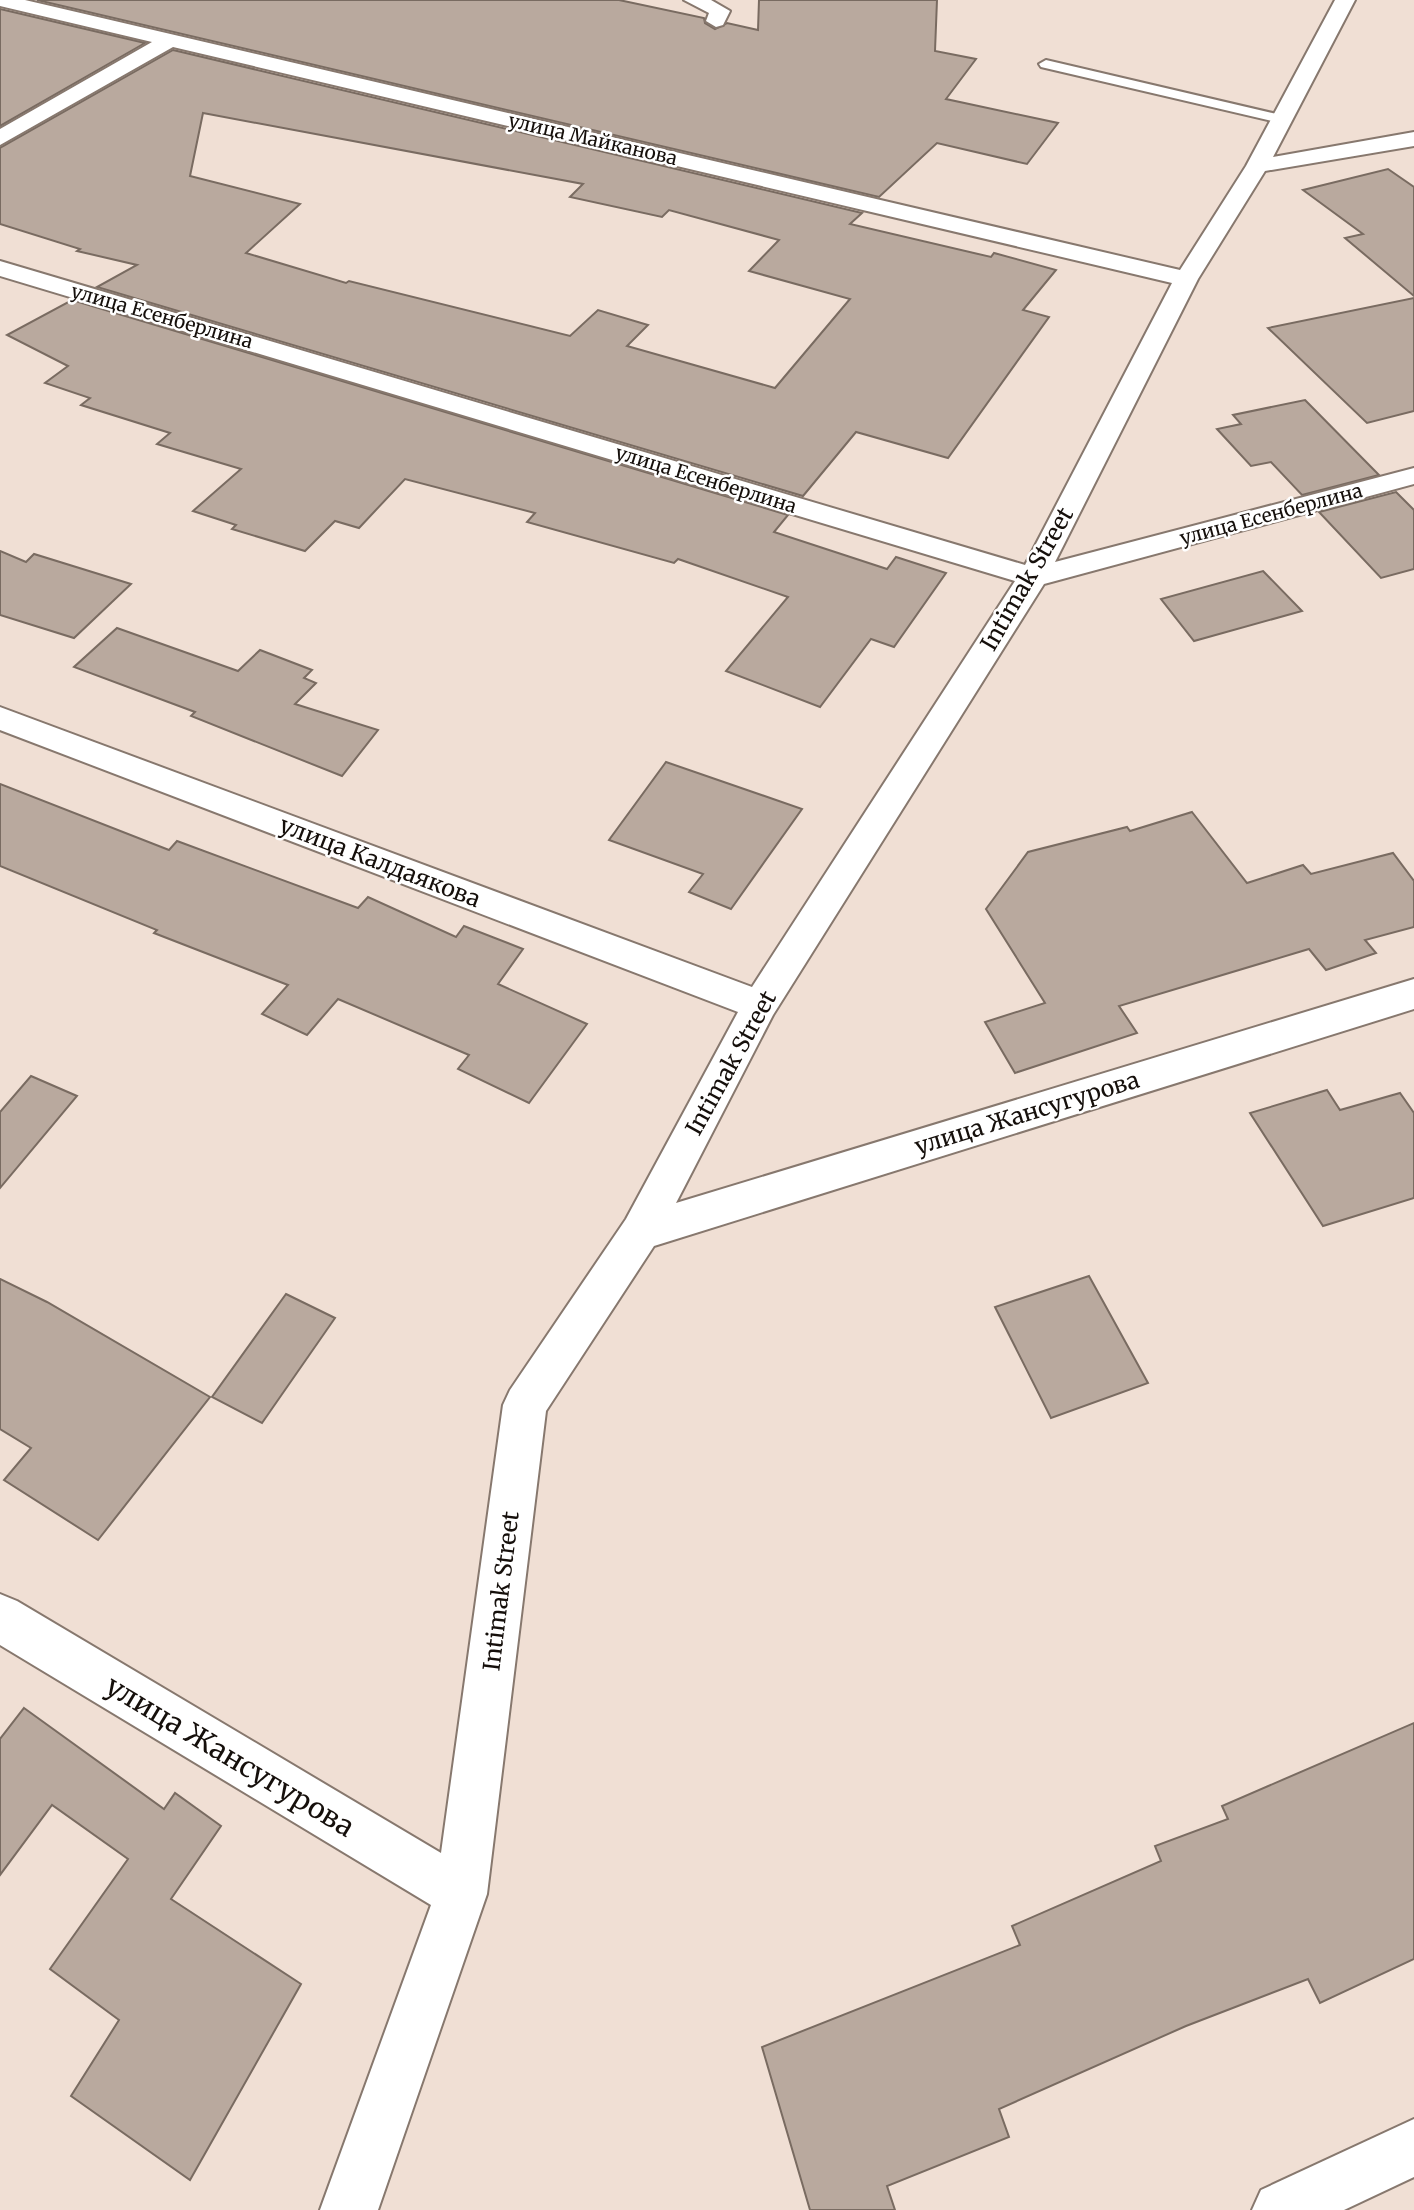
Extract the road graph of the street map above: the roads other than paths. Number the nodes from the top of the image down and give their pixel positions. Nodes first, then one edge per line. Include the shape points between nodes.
1 (0, 0) edge
2 (694, 0) edge
3 (1345, 0) edge
4 (716, 21) dead end
5 (170, 40) junction
6 (1046, 64) dead end
7 (1281, 119) junction
8 (0, 138) edge
9 (1414, 139) edge
10 (1257, 166) junction
11 (0, 268) edge
12 (1186, 279) junction
13 (1414, 475) edge
14 (1033, 577) junction
15 (0, 718) edge
16 (1414, 994) edge
17 (760, 1005) junction
18 (640, 1232) junction
19 (0, 1618) edge
20 (461, 1894) junction
21 (1414, 2147) edge
22 (349, 2210) edge
23 (1281, 2210) edge

1 - 5 street, улица Майканова
2 - 4 street via 720,11
3 - 7 street, Intimak Street
5 - 8 street
5 - 12 street, улица Майканова
6 - 7 lane
7 - 10 street, Intimak Street
9 - 10 street
10 - 12 street, Intimak Street
11 - 14 street, улица Есенберлина
12 - 14 street, Intimak Street
13 - 14 street, улица Есенберлина
14 - 17 street, Intimak Street
15 - 17 street, улица Калдаякова
16 - 18 street, улица Жансугурова
17 - 18 street, Intimak Street
18 - 20 street, Intimak Street via 525,1405
19 - 20 street, улица Жансугурова
20 - 22 street, Intimak Street
21 - 23 street

